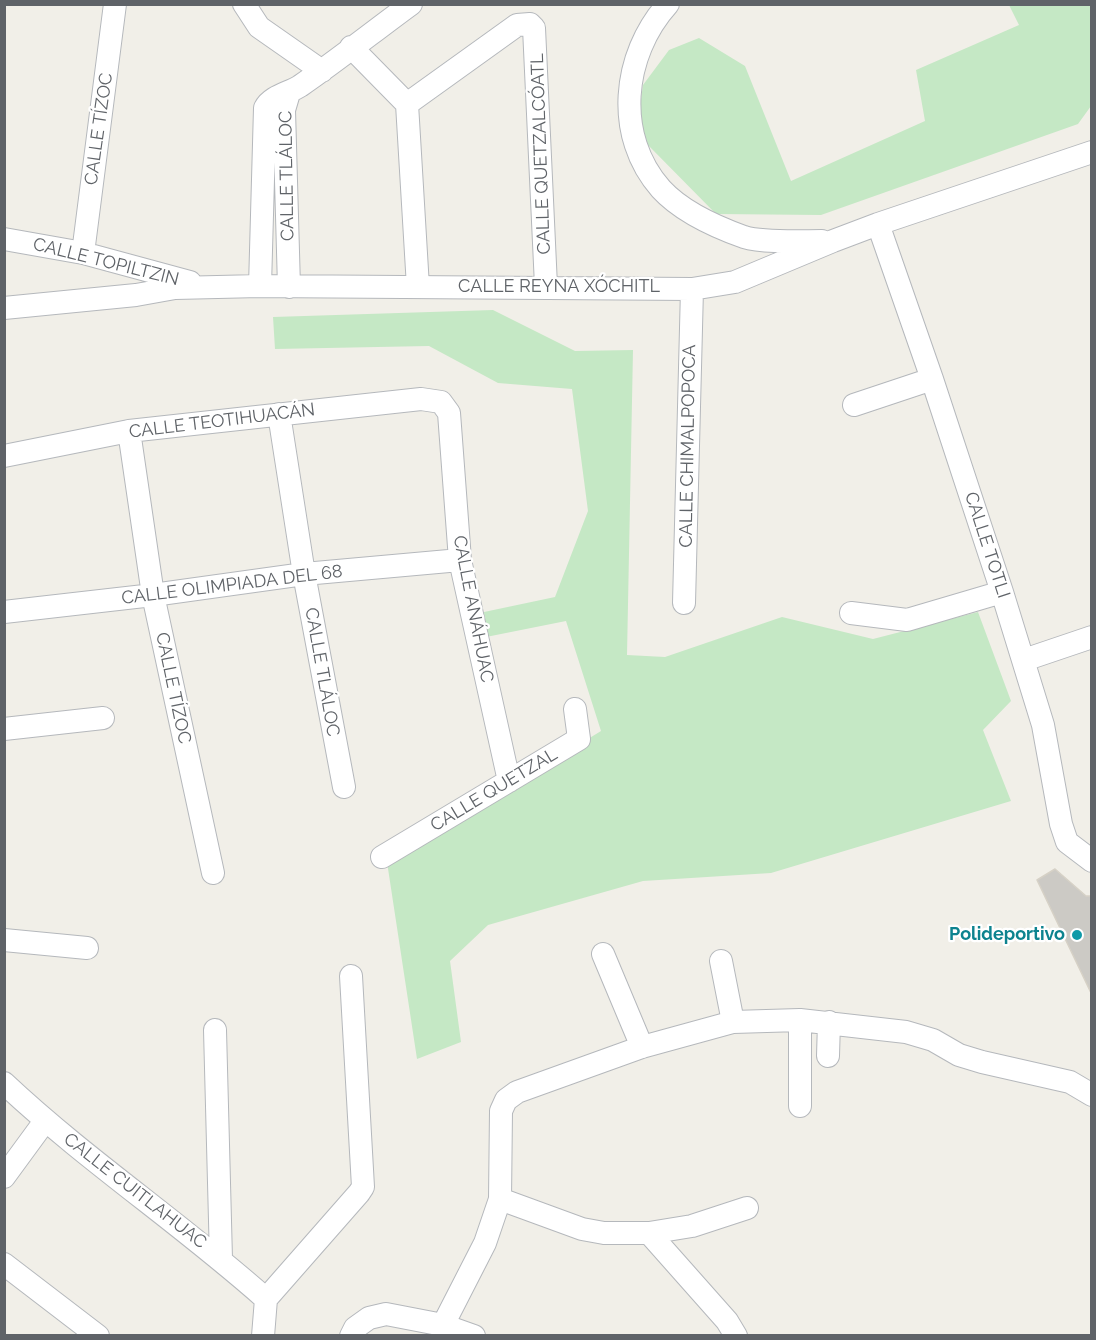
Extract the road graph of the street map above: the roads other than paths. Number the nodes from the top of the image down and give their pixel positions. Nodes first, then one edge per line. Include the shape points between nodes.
1 (116, 4) edge
2 (244, 4) edge
3 (411, 4) edge
4 (668, 4) edge
5 (351, 47) junction
6 (322, 71) junction
7 (289, 93) junction
8 (407, 104) junction
9 (1092, 152) edge
10 (878, 224) junction
11 (4, 239) edge
12 (833, 241) junction
13 (83, 253) junction
14 (260, 285) junction
15 (289, 286) junction
16 (546, 286) junction
17 (208, 287) junction
18 (418, 287) junction
19 (692, 289) junction
20 (4, 308) edge
21 (932, 379) junction
22 (441, 402) joint
23 (854, 405) dead end
24 (279, 414) junction
25 (129, 431) junction
26 (4, 456) edge
27 (460, 560) junction
28 (304, 574) junction
29 (1002, 592) junction
30 (153, 596) junction
31 (684, 603) dead end
32 (4, 612) edge
33 (851, 613) dead end
34 (1092, 638) edge
35 (1024, 660) junction
36 (575, 709) dead end
37 (103, 718) dead end
38 (4, 729) edge
39 (509, 781) junction
40 (344, 787) dead end
41 (382, 856) dead end
42 (1092, 861) edge
43 (213, 873) dead end
44 (4, 940) edge
45 (87, 948) dead end
46 (603, 954) dead end
47 (721, 961) dead end
48 (351, 976) dead end
49 (800, 1020) junction
50 (733, 1022) junction
51 (829, 1022) junction
52 (215, 1030) dead end
53 (642, 1047) junction
54 (828, 1056) dead end
55 (4, 1083) edge
56 (1092, 1095) edge
57 (800, 1106) dead end
58 (45, 1121) junction
59 (4, 1177) edge
60 (500, 1199) junction
61 (747, 1208) dead end
62 (649, 1233) junction
63 (221, 1259) junction
64 (4, 1264) edge
65 (266, 1299) junction
66 (443, 1325) junction
67 (98, 1335) edge
68 (262, 1335) edge
69 (351, 1335) edge
70 (474, 1335) edge
71 (736, 1335) edge

1 - 13 street, CALLE TÍZOC
2 - 6 street via 259,27
3 - 5 street
4 - 12 street via 645,38 629,93 629,121 647,170 662,190 682,206 747,237
5 - 6 street
5 - 8 street
6 - 7 street
7 - 14 street, CALLE TLÁLOC via 265,108
7 - 15 street, CALLE TLÁLOC via 284,110
8 - 16 street, CALLE QUETZALCÓATL via 517,25 530,24 534,28
8 - 18 street
9 - 10 street, CALLE REYNA XÓCHITL
10 - 12 street, CALLE REYNA XÓCHITL
10 - 21 street, CALLE TOTLI
11 - 13 street, CALLE TOPILTZIN
12 - 19 street, CALLE REYNA XÓCHITL via 735,282
13 - 17 street, CALLE TOPILTZIN
14 - 15 street, CALLE REYNA XÓCHITL
14 - 17 street, CALLE REYNA XÓCHITL
15 - 18 street, CALLE REYNA XÓCHITL
16 - 18 street, CALLE REYNA XÓCHITL
16 - 19 street, CALLE REYNA XÓCHITL
17 - 20 street, CALLE REYNA XÓCHITL
19 - 31 street, CALLE CHIMALPOPOCA
21 - 23 street
21 - 29 street, CALLE TOTLI
22 - 24 street, CALLE TEOTIHUACÁN via 421,399
22 - 27 street, CALLE ANÁHUAC via 449,413
24 - 25 street, CALLE TEOTIHUACÁN
24 - 28 street, CALLE TLÁLOC
25 - 26 street, CALLE TEOTIHUACÁN
25 - 30 street, CALLE TÍZOC
27 - 28 street, CALLE OLIMPIADA DEL 68
27 - 39 street, CALLE ANÁHUAC
28 - 30 street, CALLE OLIMPIADA DEL 68
28 - 40 street, CALLE TLÁLOC
29 - 33 street via 910,619
29 - 35 street, CALLE TOTLI
30 - 32 street, CALLE OLIMPIADA DEL 68
30 - 43 street, CALLE TÍZOC
34 - 35 street
35 - 42 street, CALLE TOTLI via 1043,725 1067,842
36 - 39 street, CALLE QUETZAL via 579,739
37 - 38 street
39 - 41 street, CALLE QUETZAL
44 - 45 street
46 - 53 street
47 - 50 street
48 - 65 street via 363,1187
49 - 50 street
49 - 51 street
49 - 57 street
50 - 53 street
51 - 54 street
51 - 56 street via 906,1032 933,1040 959,1055 1070,1082
52 - 63 street
53 - 60 street via 530,1086 506,1100 501,1112
55 - 58 street, CALLE CUITLAHUAC
58 - 59 street
58 - 63 street, CALLE CUITLAHUAC
60 - 62 street via 582,1229
60 - 66 street via 485,1243
61 - 62 street via 692,1226
62 - 71 street
63 - 65 street, CALLE CUITLAHUAC
64 - 67 street
65 - 68 street
66 - 69 street via 387,1314 369,1318
66 - 70 street

